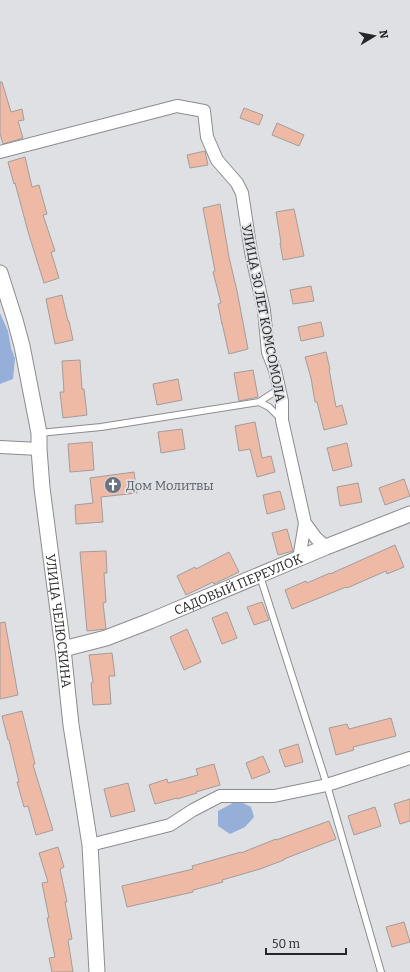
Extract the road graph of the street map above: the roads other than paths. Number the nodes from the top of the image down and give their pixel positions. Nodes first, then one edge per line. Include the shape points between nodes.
1 (0, 152) edge
2 (0, 274) edge
3 (279, 389) junction
4 (259, 402) junction
5 (282, 420) junction
6 (39, 432) junction
7 (0, 447) edge
8 (39, 449) junction
9 (410, 514) edge
10 (305, 524) junction
11 (326, 547) junction
12 (299, 559) junction
13 (260, 575) junction
14 (63, 649) junction
15 (410, 758) edge
16 (327, 785) junction
17 (90, 845) junction
18 (97, 972) edge
19 (381, 972) edge

1 - 3 street, УЛИЦА 30 ЛЕТ КОМСОМОЛА via 178,106 204,111 207,137 217,160 242,192 251,252 264,310 268,352
2 - 6 street, УЛИЦА ЧЕЛЮСКИНА via 22,346
3 - 4 lane
3 - 5 street, УЛИЦА 30 ЛЕТ КОМСОМОЛА
4 - 5 lane via 269,407
4 - 6 lane via 101,427
5 - 10 street, УЛИЦА 30 ЛЕТ КОМСОМОЛА
6 - 8 street, УЛИЦА ЧЕЛЮСКИНА
7 - 8 street
8 - 14 street, УЛИЦА ЧЕЛЮСКИНА
9 - 11 street, САДОВЫЙ ПЕРЕУЛОК
10 - 11 street, УЛИЦА 30 ЛЕТ КОМСОМОЛА
10 - 12 street, УЛИЦА 30 ЛЕТ КОМСОМОЛА
11 - 12 street, САДОВЫЙ ПЕРЕУЛОК
12 - 13 street, САДОВЫЙ ПЕРЕУЛОК
13 - 14 street, САДОВЫЙ ПЕРЕУЛОК via 106,638
13 - 16 lane
14 - 17 street, УЛИЦА ЧЕЛЮСКИНА via 70,725
15 - 16 street
16 - 17 street via 274,796 220,796 170,825
16 - 19 lane
17 - 18 street, УЛИЦА ЧЕЛЮСКИНА

